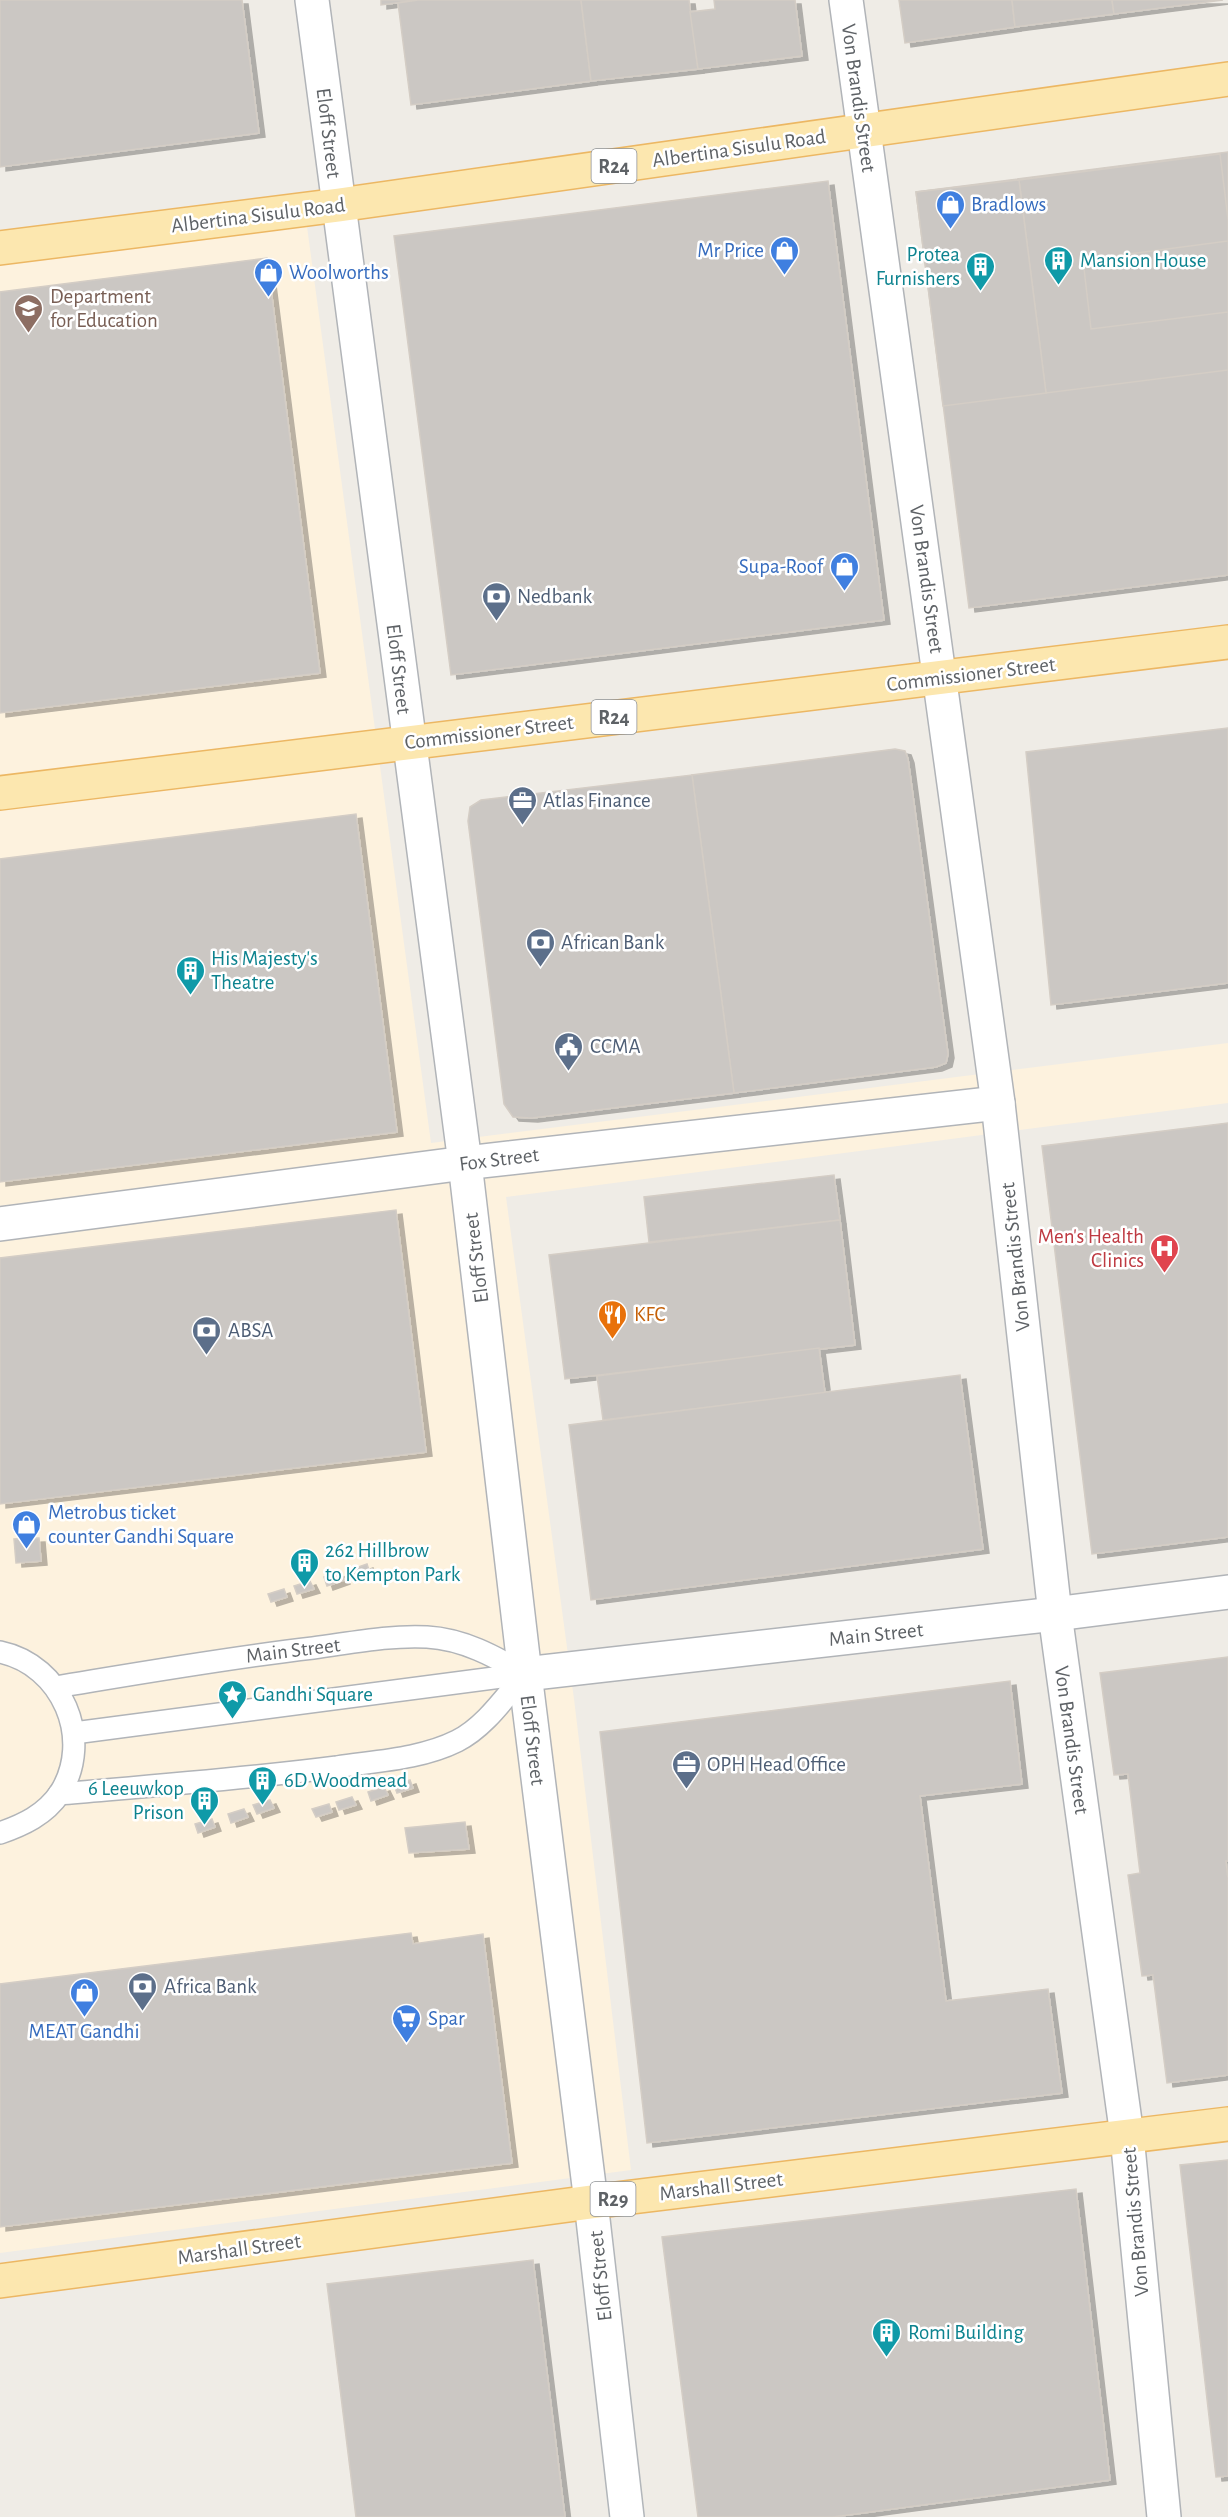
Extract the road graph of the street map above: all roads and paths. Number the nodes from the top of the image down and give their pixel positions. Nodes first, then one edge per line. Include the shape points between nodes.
1 (312, 0) edge
2 (846, 0) edge
3 (1228, 79) edge
4 (863, 130) junction
5 (339, 205) junction
6 (0, 248) edge
7 (1228, 642) edge
8 (941, 678) junction
9 (408, 741) junction
10 (0, 793) edge
11 (998, 1103) junction
12 (465, 1163) junction
13 (0, 1224) edge
14 (1228, 1592) edge
15 (1054, 1614) junction
16 (0, 1652) edge
17 (525, 1674) junction
18 (56, 1687) junction
19 (74, 1733) junction
20 (59, 1794) junction
21 (0, 1833) edge
22 (1228, 2124) edge
23 (1127, 2136) junction
24 (591, 2202) junction
25 (0, 2282) edge
26 (627, 2517) edge
27 (1164, 2517) edge

1 - 5 street, Eloff Street
2 - 4 street, Von Brandis Street
3 - 4 main road, Albertina Sisulu Road / R24
4 - 5 main road, Albertina Sisulu Road / R24
4 - 8 street, Von Brandis Street
5 - 6 main road, Albertina Sisulu Road / R24
5 - 9 street, Eloff Street
7 - 8 main road, Commissioner Street / R24
8 - 9 main road, Commissioner Street / R24
8 - 11 street, Von Brandis Street
9 - 10 main road, Commissioner Street / R24
9 - 12 street, Eloff Street
11 - 12 street, Fox Street
11 - 15 street, Von Brandis Street
12 - 13 street, Fox Street
12 - 17 street, Eloff Street
14 - 15 street, Main Street
15 - 17 street, Main Street
15 - 23 street, Von Brandis Street
16 - 18 lane via 32,1664
17 - 18 lane, Main Street via 468,1645 428,1637 390,1638 249,1655
17 - 19 lane
17 - 20 lane via 483,1722 458,1740 431,1751 288,1773
17 - 24 street, Eloff Street
18 - 19 lane via 68,1708
19 - 20 lane via 68,1775
20 - 21 lane via 31,1822
22 - 23 main road, Marshall Street / R29
23 - 24 main road, Marshall Street / R29
23 - 27 street, Von Brandis Street
24 - 25 main road, Marshall Street / R29
24 - 26 street, Eloff Street

